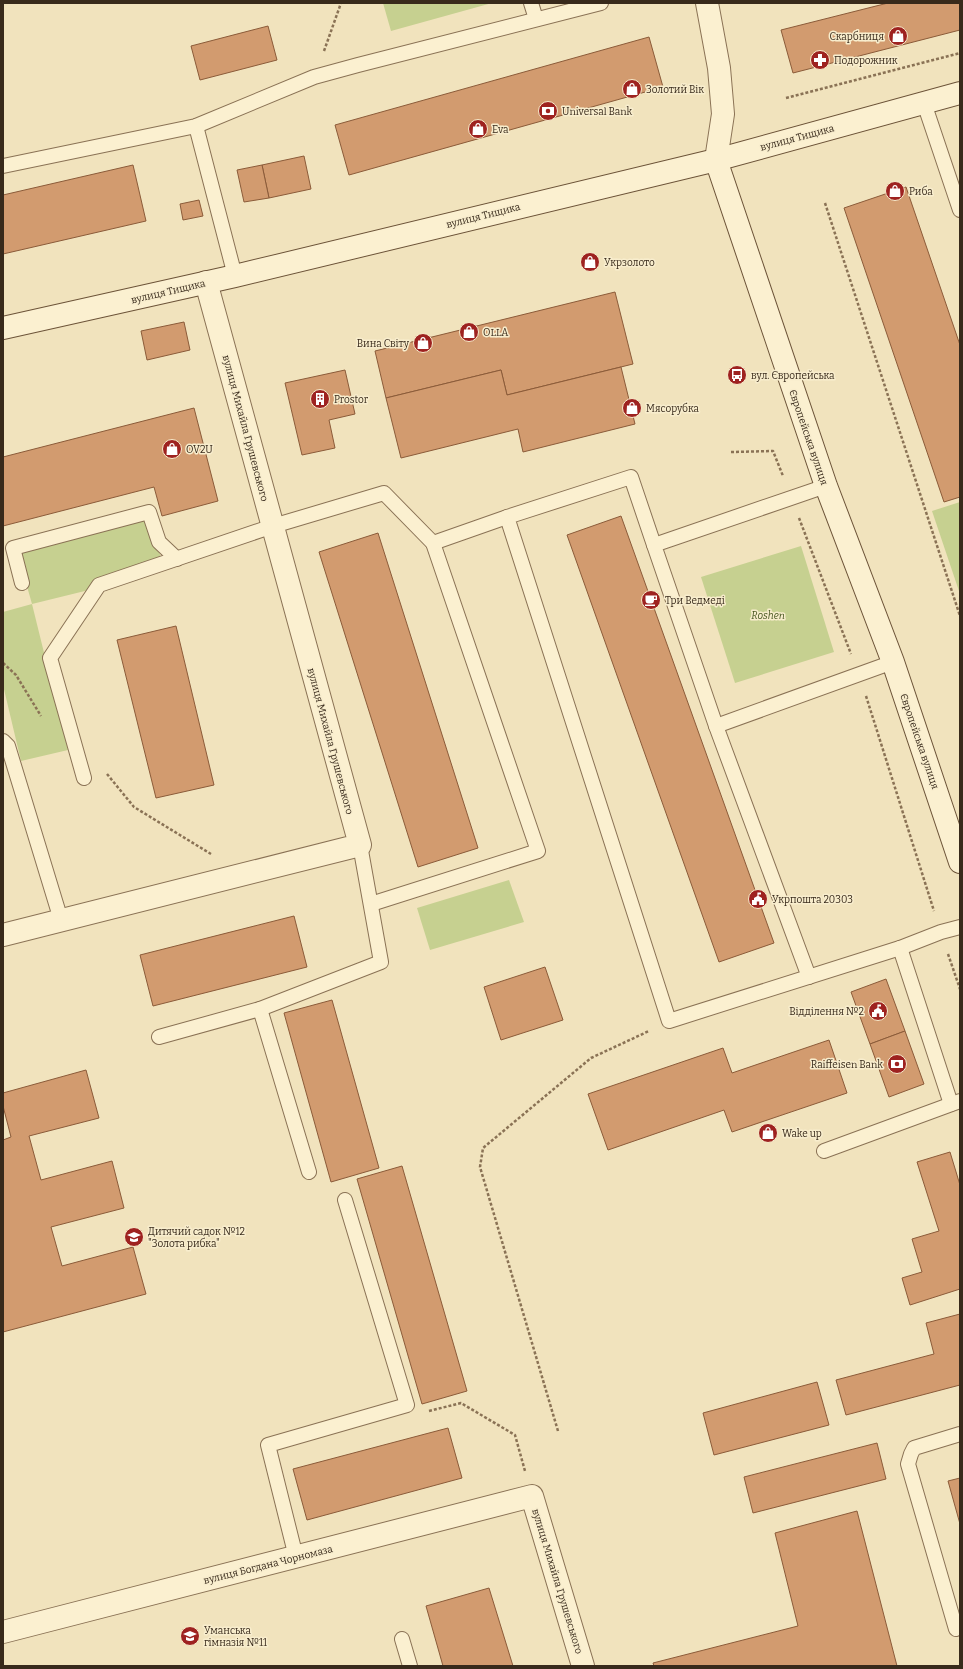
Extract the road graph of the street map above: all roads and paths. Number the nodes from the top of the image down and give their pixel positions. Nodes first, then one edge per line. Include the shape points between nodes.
1 (341, 3) edge
2 (531, 3) edge
3 (601, 3) edge
4 (707, 3) edge
5 (536, 20) junction
6 (960, 53) edge
7 (314, 78) junction
8 (960, 93) edge
9 (786, 98) dead end
10 (924, 103) junction
11 (196, 126) junction
12 (716, 160) junction
13 (3, 166) edge
14 (825, 203) dead end
15 (960, 210) edge
16 (235, 276) junction
17 (206, 282) junction
18 (3, 328) edge
19 (731, 452) dead end
20 (826, 486) junction
21 (792, 498) junction
22 (507, 517) junction
23 (273, 526) junction
24 (433, 542) junction
25 (654, 546) junction
26 (177, 559) junction
27 (22, 583) dead end
28 (960, 616) edge
29 (893, 662) junction
30 (3, 663) edge
31 (858, 674) junction
32 (43, 719) dead end
33 (716, 726) junction
34 (3, 741) edge
35 (79, 759) junction
36 (84, 778) dead end
37 (360, 845) junction
38 (960, 862) edge
39 (237, 876) junction
40 (371, 904) junction
41 (62, 920) junction
42 (960, 927) edge
43 (941, 932) junction
44 (3, 935) edge
45 (900, 948) junction
46 (809, 977) junction
47 (960, 989) edge
48 (260, 1009) junction
49 (669, 1021) junction
50 (159, 1037) dead end
51 (955, 1103) edge
52 (824, 1151) dead end
53 (309, 1172) dead end
54 (345, 1200) dead end
55 (407, 1405) junction
56 (558, 1431) dead end
57 (960, 1434) edge
58 (532, 1496) junction
59 (296, 1557) junction
60 (956, 1629) dead end
61 (3, 1632) edge
62 (402, 1639) dead end
63 (410, 1666) edge
64 (583, 1666) edge

1 - 7 path
2 - 5 lane
3 - 5 lane
4 - 12 street, Європейська вулиця via 719,68 723,114
5 - 7 lane via 358,64
6 - 9 path
7 - 11 lane
8 - 10 street, вулиця Тищика
10 - 12 street, вулиця Тищика
10 - 15 lane
11 - 13 lane
11 - 16 lane
12 - 16 street, вулиця Тищика
12 - 20 street, Європейська вулиця
14 - 28 path
16 - 17 street, вулиця Тищика
17 - 18 street, вулиця Тищика
17 - 23 street, вулиця Михайла Грушевського
19 - 21 path via 773,451
20 - 21 lane
20 - 29 street, Європейська вулиця
21 - 25 lane
21 - 31 path
22 - 24 lane
22 - 25 lane via 631,477
22 - 49 lane
23 - 24 lane via 384,493
23 - 26 lane
23 - 37 street, вулиця Михайла Грушевського
24 - 40 lane via 538,851
25 - 33 lane
26 - 27 lane via 159,542 149,512 13,548
26 - 35 lane via 98,585 50,658
29 - 31 lane
29 - 38 street, Європейська вулиця
30 - 32 path via 16,675
31 - 33 lane
31 - 43 path
33 - 46 lane
34 - 41 lane via 8,746
35 - 36 lane
35 - 39 path via 104,770 134,807 215,856
37 - 39 street
37 - 40 lane
39 - 41 street
40 - 48 lane via 382,962
41 - 44 street
42 - 43 lane
43 - 45 lane
43 - 47 path
45 - 46 lane
45 - 51 lane
46 - 49 lane
48 - 50 lane
48 - 53 lane
49 - 56 path via 591,1058 483,1148 480,1168
51 - 52 lane
54 - 55 lane
55 - 58 path via 421,1413 461,1403 515,1435
55 - 59 lane via 268,1446
57 - 60 lane via 914,1448 908,1464
58 - 59 street, вулиця Богдана Чорномаза
58 - 64 street, вулиця Михайла Грушевського
59 - 61 street, вулиця Богдана Чорномаза
62 - 63 lane

